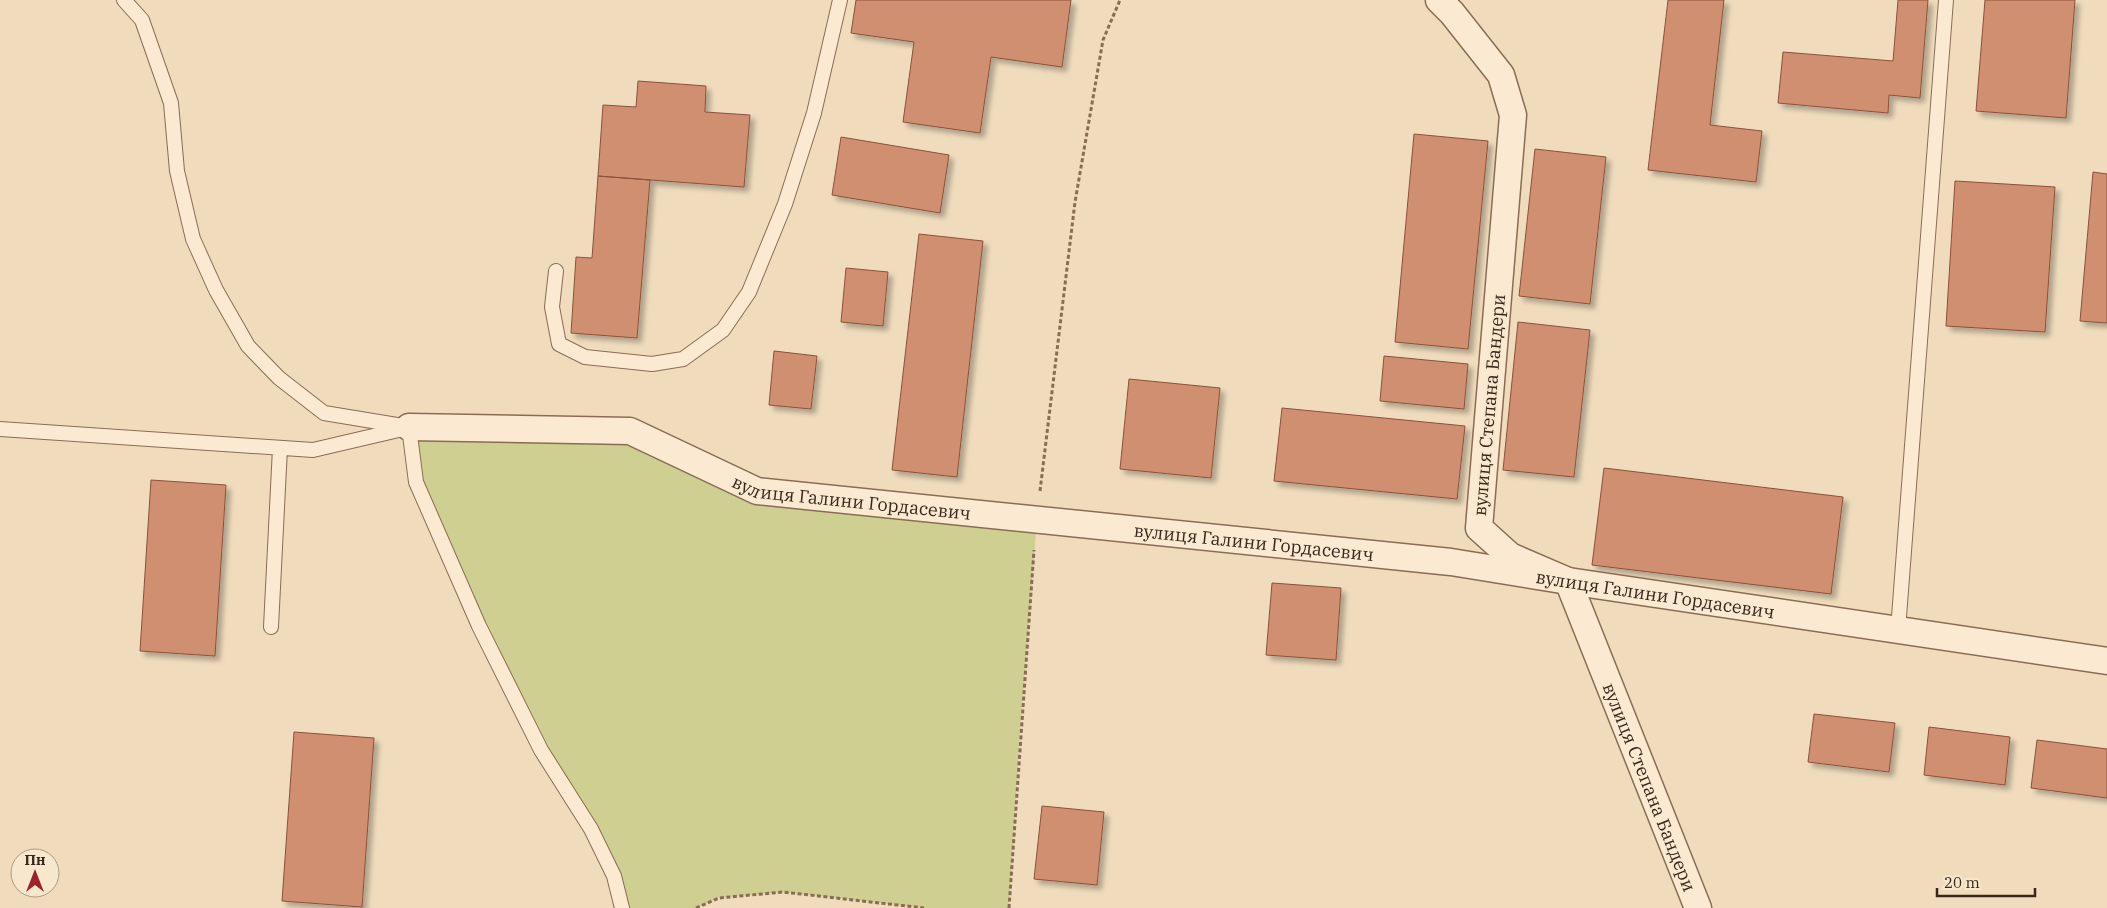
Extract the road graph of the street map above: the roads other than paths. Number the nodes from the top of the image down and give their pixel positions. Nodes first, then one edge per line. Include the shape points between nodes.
1 (124, 0) edge
2 (840, 0) edge
3 (1438, 0) edge
4 (1946, 0) edge
5 (556, 271) dead end
6 (409, 427) junction
7 (0, 429) edge
8 (280, 448) junction
9 (1568, 581) junction
10 (271, 627) dead end
11 (1898, 630) junction
12 (2107, 661) edge
13 (622, 908) edge
14 (1698, 908) edge

1 - 6 lane via 142,20 171,104 177,171 193,239 216,290 248,346 279,378 324,413
2 - 5 lane via 814,113 785,204 748,292 723,330 683,359 652,364 585,357 559,344 552,307
3 - 9 street, вулиця Степана Бандери via 1502,75 1513,115 1479,528 1510,556
4 - 11 lane
6 - 8 lane via 313,450
6 - 9 street, вулиця Галини Гордасевич via 630,431 757,491 1451,562
6 - 13 lane via 416,482 479,626 541,750 591,829 614,876
7 - 8 lane
8 - 10 lane
9 - 11 street, вулиця Галини Гордасевич
9 - 14 street, вулиця Степана Бандери
11 - 12 street, вулиця Галини Гордасевич

